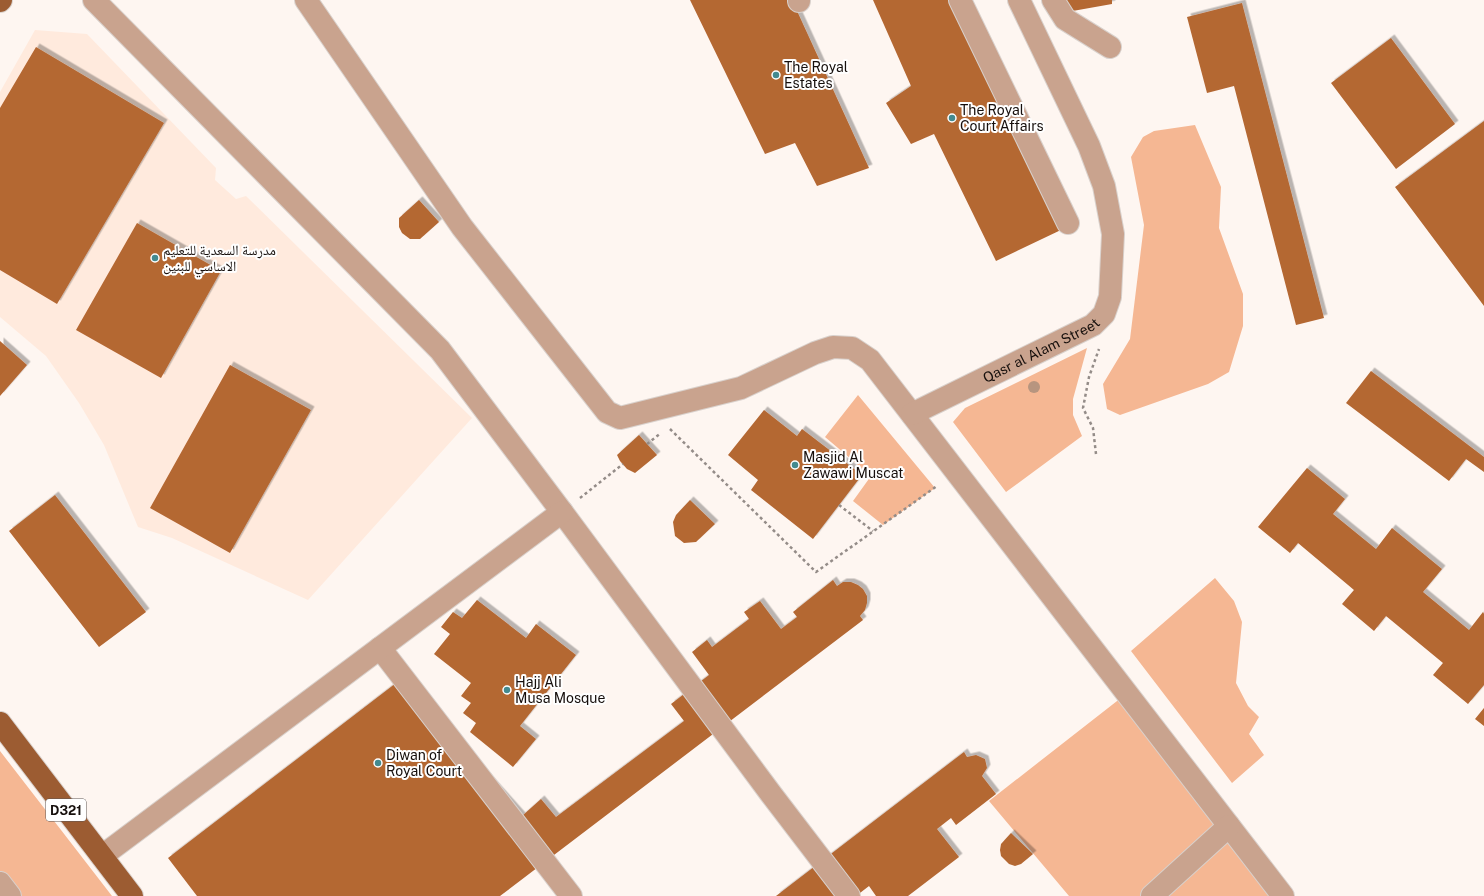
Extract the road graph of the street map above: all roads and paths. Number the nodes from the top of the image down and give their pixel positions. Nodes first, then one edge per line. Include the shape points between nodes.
1 (94, 0) edge
2 (306, 0) edge
3 (960, 0) edge
4 (1019, 0) edge
5 (1053, 0) edge
6 (1110, 47) dead end
7 (1068, 223) dead end
8 (1104, 314) junction
9 (655, 410) junction
10 (912, 414) junction
11 (668, 428) junction
12 (647, 444) dead end
13 (1096, 454) dead end
14 (623, 464) dead end
15 (959, 475) junction
16 (839, 505) dead end
17 (562, 512) junction
18 (873, 531) junction
19 (380, 648) junction
20 (0, 723) edge
21 (1229, 826) junction
22 (102, 856) junction
23 (0, 883) edge
24 (10, 896) edge
25 (132, 896) edge
26 (571, 896) edge
27 (849, 896) edge
28 (1152, 896) edge
29 (1283, 896) edge

1 - 17 street via 440,350
2 - 9 street via 462,227 607,412 620,418
3 - 7 street
4 - 8 street, Qasr al Alam Street via 1089,146 1104,186 1113,234 1110,298
5 - 6 street via 1065,19
8 - 10 street, Qasr al Alam Street via 1093,325
8 - 13 path via 1101,344 1089,377 1083,408 1093,428
9 - 10 street via 740,388 833,347 852,348 870,360
9 - 11 path
10 - 15 street
11 - 12 path
11 - 18 path via 816,572
14 - 17 path
15 - 18 path
15 - 21 street
16 - 18 path
17 - 19 street
17 - 27 street
19 - 22 street
19 - 26 street
20 - 22 main road, D321
21 - 28 street
21 - 29 street
22 - 25 main road, D321
23 - 24 street

